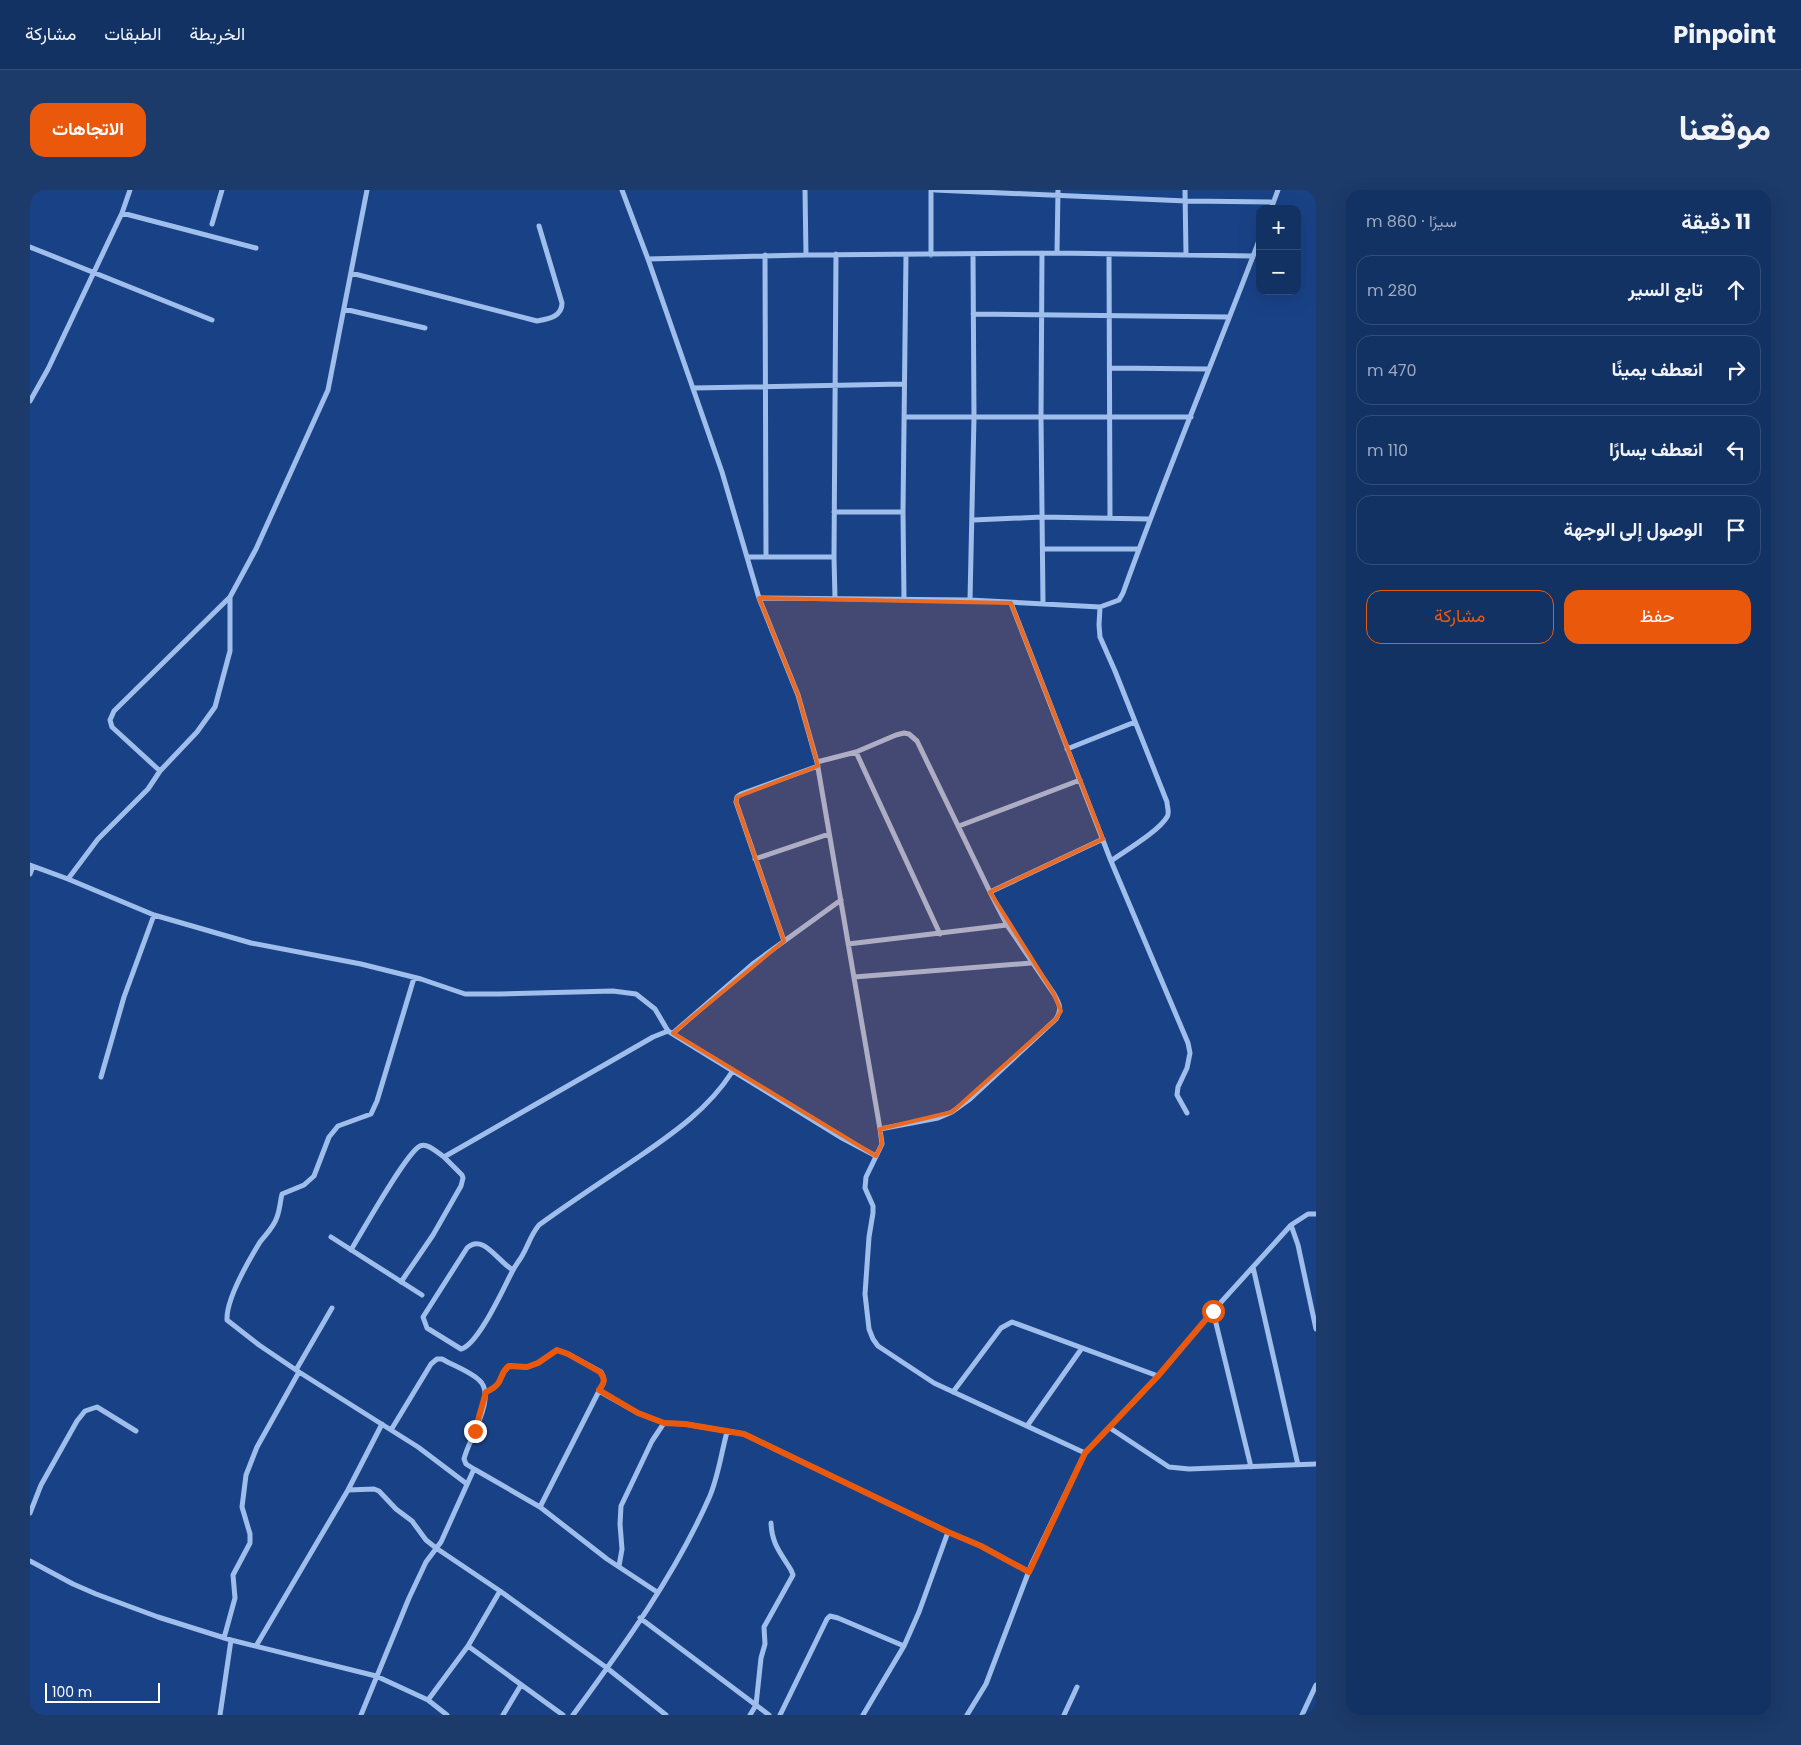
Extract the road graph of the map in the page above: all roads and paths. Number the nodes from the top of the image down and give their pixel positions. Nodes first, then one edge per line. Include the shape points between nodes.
1 (130, 190) edge
2 (222, 190) edge
3 (368, 190) edge
4 (622, 190) edge
5 (805, 190) edge
6 (930, 190) edge
7 (935, 190) edge
8 (1186, 190) edge
9 (1278, 190) edge
10 (1058, 193) edge
11 (1186, 201) junction
12 (1273, 202) junction
13 (1272, 205) edge
14 (122, 213) junction
15 (212, 224) dead end
16 (539, 226) dead end
17 (30, 247) edge
18 (256, 248) dead end
19 (1256, 248) edge
20 (1042, 253) junction
21 (1057, 253) junction
22 (836, 254) junction
23 (931, 254) junction
24 (973, 254) junction
25 (1110, 254) junction
26 (765, 255) junction
27 (806, 255) junction
28 (906, 255) junction
29 (1186, 255) junction
30 (1253, 256) junction
31 (648, 259) junction
32 (94, 272) junction
33 (351, 273) junction
34 (344, 309) junction
35 (973, 314) junction
36 (1041, 315) junction
37 (1111, 315) junction
38 (1228, 317) junction
39 (212, 320) dead end
40 (425, 328) dead end
41 (1111, 368) junction
42 (1208, 369) junction
43 (904, 384) junction
44 (835, 386) junction
45 (766, 387) junction
46 (693, 388) junction
47 (30, 400) edge
48 (905, 417) junction
49 (974, 417) junction
50 (1191, 417) junction
51 (1041, 418) junction
52 (1111, 418) junction
53 (834, 512) junction
54 (903, 512) junction
55 (1042, 517) junction
56 (1110, 518) junction
57 (1149, 519) junction
58 (973, 520) junction
59 (1043, 549) junction
60 (1139, 549) junction
61 (766, 556) junction
62 (749, 557) junction
63 (834, 557) junction
64 (230, 597) junction
65 (759, 598) junction
66 (835, 599) junction
67 (904, 599) junction
68 (970, 600) junction
69 (1010, 603) junction
70 (1043, 604) junction
71 (1100, 607) junction
72 (1135, 722) junction
73 (1067, 749) junction
74 (856, 752) junction
75 (817, 764) junction
76 (160, 771) junction
77 (1080, 780) junction
78 (958, 826) junction
79 (829, 834) junction
80 (1103, 839) junction
81 (755, 859) junction
82 (1111, 861) junction
83 (31, 865) edge
84 (30, 874) edge
85 (68, 879) junction
86 (990, 892) junction
87 (841, 900) junction
88 (154, 915) junction
89 (1007, 925) junction
90 (940, 934) junction
91 (784, 941) junction
92 (848, 944) junction
93 (1031, 963) junction
94 (854, 977) junction
95 (414, 978) junction
96 (671, 1032) junction
97 (732, 1072) junction
98 (101, 1077) dead end
99 (1187, 1113) dead end
100 (880, 1129) junction
101 (444, 1156) junction
102 (876, 1156) junction
103 (1316, 1214) edge
104 (1291, 1225) junction
105 (331, 1237) dead end
106 (351, 1250) junction
107 (1253, 1267) junction
108 (513, 1270) junction
109 (401, 1282) junction
110 (422, 1295) dead end
111 (332, 1308) dead end
112 (1213, 1311) junction
113 (1316, 1328) edge
114 (1082, 1348) junction
115 (298, 1371) junction
116 (1158, 1376) junction
117 (599, 1390) junction
118 (486, 1392) junction
119 (953, 1392) junction
120 (664, 1423) junction
121 (382, 1424) junction
122 (1027, 1426) junction
123 (1110, 1428) junction
124 (136, 1430) dead end
125 (391, 1430) junction
126 (728, 1432) junction
127 (1085, 1453) junction
128 (1316, 1464) edge
129 (1298, 1465) junction
130 (1251, 1467) junction
131 (474, 1469) junction
132 (468, 1484) junction
133 (348, 1490) junction
134 (540, 1507) junction
135 (30, 1513) edge
136 (771, 1524) dead end
137 (948, 1532) junction
138 (436, 1548) junction
139 (30, 1560) edge
140 (619, 1566) junction
141 (1029, 1572) junction
142 (500, 1590) junction
143 (657, 1592) junction
144 (640, 1618) junction
145 (224, 1638) junction
146 (231, 1640) junction
147 (256, 1646) junction
148 (468, 1646) junction
149 (904, 1646) junction
150 (607, 1668) junction
151 (376, 1676) junction
152 (521, 1684) junction
153 (1316, 1685) edge
154 (1077, 1687) dead end
155 (428, 1700) junction
156 (756, 1705) junction
157 (220, 1715) edge
158 (361, 1715) edge
159 (447, 1715) edge
160 (503, 1715) edge
161 (563, 1715) edge
162 (573, 1715) edge
163 (666, 1715) edge
164 (750, 1715) edge
165 (770, 1715) edge
166 (780, 1715) edge
167 (863, 1715) edge
168 (967, 1715) edge
169 (1064, 1715) edge
170 (1302, 1715) edge

1 - 14 street
2 - 15 street
3 - 33 street
4 - 31 street
5 - 27 street
6 - 23 street
7 - 10 street
8 - 11 street
9 - 12 street
10 - 11 street
10 - 21 street
11 - 12 street
11 - 29 street
12 - 13 street
14 - 18 street
14 - 32 street
16 - 33 street via 562,303 559,314 550,319 537,321
17 - 32 street
19 - 30 street
20 - 21 street
20 - 24 street
20 - 36 street
21 - 25 street
22 - 27 street
22 - 28 street
22 - 44 street
23 - 24 street
23 - 28 street
24 - 35 street
25 - 29 street
25 - 37 street
26 - 27 street
26 - 31 street
26 - 45 street
28 - 43 street
29 - 30 street
30 - 38 street
31 - 46 street
32 - 39 street
32 - 47 street
33 - 34 street
34 - 40 street
34 - 64 street via 328,390 256,549
35 - 36 street
35 - 49 street
36 - 37 street
36 - 51 street
37 - 38 street
37 - 41 street
38 - 42 street
41 - 42 street
41 - 52 street
42 - 50 street
43 - 44 street
43 - 48 street
44 - 45 street
44 - 53 street
45 - 46 street
45 - 61 street
46 - 62 street
48 - 49 street
48 - 54 street
49 - 51 street
49 - 58 street
50 - 52 street
50 - 57 street
51 - 52 street
51 - 55 street
52 - 56 street
53 - 54 street
53 - 63 street
54 - 67 street
55 - 56 street
55 - 58 street
55 - 59 street
56 - 57 street
57 - 60 street
58 - 68 street
59 - 60 street
59 - 70 street
60 - 71 street via 1119,600
61 - 62 street
61 - 63 street
62 - 65 street
63 - 66 street
64 - 76 street via 230,651 215,707 191,739
64 - 76 street via 114,711 110,720 112,727
65 - 66 street
65 - 75 street via 798,695
66 - 67 street
67 - 68 street
68 - 69 street
69 - 70 street
69 - 73 street
70 - 71 street
71 - 72 street via 1100,637
72 - 73 street
72 - 82 street via 1168,814 1156,828
73 - 77 street
74 - 75 street
74 - 78 street via 896,735 909,734 917,742
74 - 90 street
75 - 79 street
75 - 81 street via 737,797
76 - 85 street via 148,789 98,839
77 - 78 street
77 - 80 street
78 - 86 street
79 - 81 street
79 - 87 street
80 - 82 street
80 - 86 street
81 - 91 street
82 - 99 street via 1188,1043 1187,1068 1177,1095
83 - 84 street
83 - 85 street
85 - 88 street
86 - 89 street
87 - 91 street
87 - 92 street
88 - 95 street via 251,943 361,964
88 - 98 street via 124,997
89 - 90 street
89 - 93 street
90 - 92 street
91 - 96 street
92 - 94 street
93 - 94 street
93 - 100 street via 1060,1006 1056,1020 952,1112 938,1118
94 - 100 street
95 - 96 street via 465,994 613,991 636,994 655,1009
95 - 115 street via 373,1110 338,1126 329,1137 314,1176 304,1185 282,1194 277,1216 245,1269 226,1313 231,1325
96 - 97 street
96 - 101 street via 652,1037
97 - 102 street
97 - 108 street via 702,1109 671,1135 539,1225
100 - 102 street via 882,1144
101 - 106 street via 425,1145 414,1151
101 - 109 street via 462,1175 461,1186
102 - 119 street via 865,1183 872,1206 865,1294 869,1329 873,1339 886,1353
103 - 104 street via 1308,1214
104 - 107 street
104 - 113 street
105 - 106 street
106 - 109 street
107 - 112 street
107 - 129 street
108 - 108 street via 471,1344 462,1349 427,1328 423,1317 472,1243 485,1246
109 - 110 street
111 - 115 street
112 - 116 street
112 - 130 street
114 - 116 street
114 - 119 street via 1009,1323 1001,1328
114 - 122 street
115 - 121 street
115 - 145 street via 257,1446 246,1475 242,1507 250,1544 233,1575 235,1598
116 - 123 street
117 - 118 street via 604,1382 600,1372 557,1350 527,1367 509,1366 500,1384
117 - 120 street via 638,1413
117 - 134 street
118 - 125 street via 485,1386 474,1376 442,1359 437,1360 431,1364
118 - 131 street via 464,1459
119 - 122 street
120 - 126 street
120 - 140 street via 621,1506
121 - 125 street
121 - 133 street
122 - 127 street
123 - 127 street
123 - 130 street via 1169,1467
124 - 135 street via 97,1407 85,1411 54,1460
125 - 132 street
126 - 137 street via 744,1434
126 - 143 street via 709,1497 676,1564
127 - 141 street
128 - 129 street
129 - 130 street
131 - 132 street
131 - 134 street
132 - 138 street
133 - 138 street via 379,1491
133 - 147 street
134 - 140 street
136 - 156 street via 774,1544 792,1575 764,1627 765,1644
137 - 141 street
137 - 149 street
138 - 142 street
138 - 151 street via 409,1598
139 - 145 street via 96,1594
140 - 143 street
141 - 168 street via 986,1684
142 - 148 street
142 - 150 street
143 - 144 street
144 - 150 street
144 - 156 street
145 - 146 street
146 - 147 street
146 - 157 street
147 - 151 street
148 - 152 street
148 - 155 street
149 - 166 street via 830,1616
149 - 167 street
150 - 162 street
150 - 163 street
151 - 155 street
151 - 158 street
152 - 160 street
152 - 161 street
153 - 170 street
154 - 169 street
155 - 159 street
156 - 164 street
156 - 165 street

